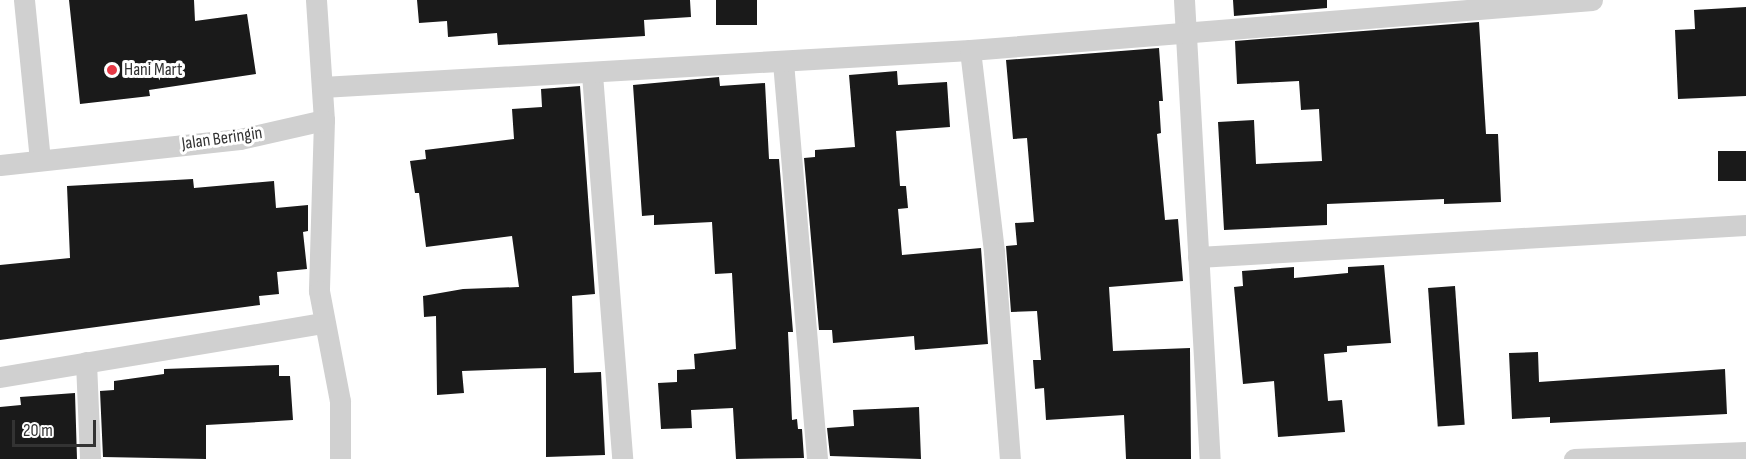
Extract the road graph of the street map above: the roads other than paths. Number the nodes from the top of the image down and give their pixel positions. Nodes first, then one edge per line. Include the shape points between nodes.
1 (24, 0) edge
2 (316, 0) edge
3 (1184, 0) edge
4 (1592, 0) edge
5 (1186, 30) junction
6 (969, 50) junction
7 (783, 62) junction
8 (592, 74) junction
9 (322, 87) junction
10 (324, 120) junction
11 (40, 159) junction
12 (0, 165) edge
13 (1746, 225) edge
14 (1198, 257) junction
15 (322, 323) junction
16 (86, 362) junction
17 (0, 377) edge
18 (1746, 452) edge
19 (90, 459) edge
20 (340, 459) edge
21 (622, 459) edge
22 (817, 459) edge
23 (1011, 459) edge
24 (1210, 459) edge
25 (1574, 459) edge

1 - 11 street
2 - 9 street
3 - 5 street
4 - 5 street
5 - 6 street
5 - 14 street
6 - 7 street
6 - 23 street via 994,252
7 - 8 street
7 - 22 street
8 - 9 street
8 - 21 street
9 - 10 street
10 - 11 street, Jalan Beringin via 240,139
10 - 15 street via 318,291
11 - 12 street, Jalan Beringin
13 - 14 street
14 - 24 street
15 - 16 street
15 - 20 street via 340,401
16 - 17 street
16 - 19 street
18 - 25 street

